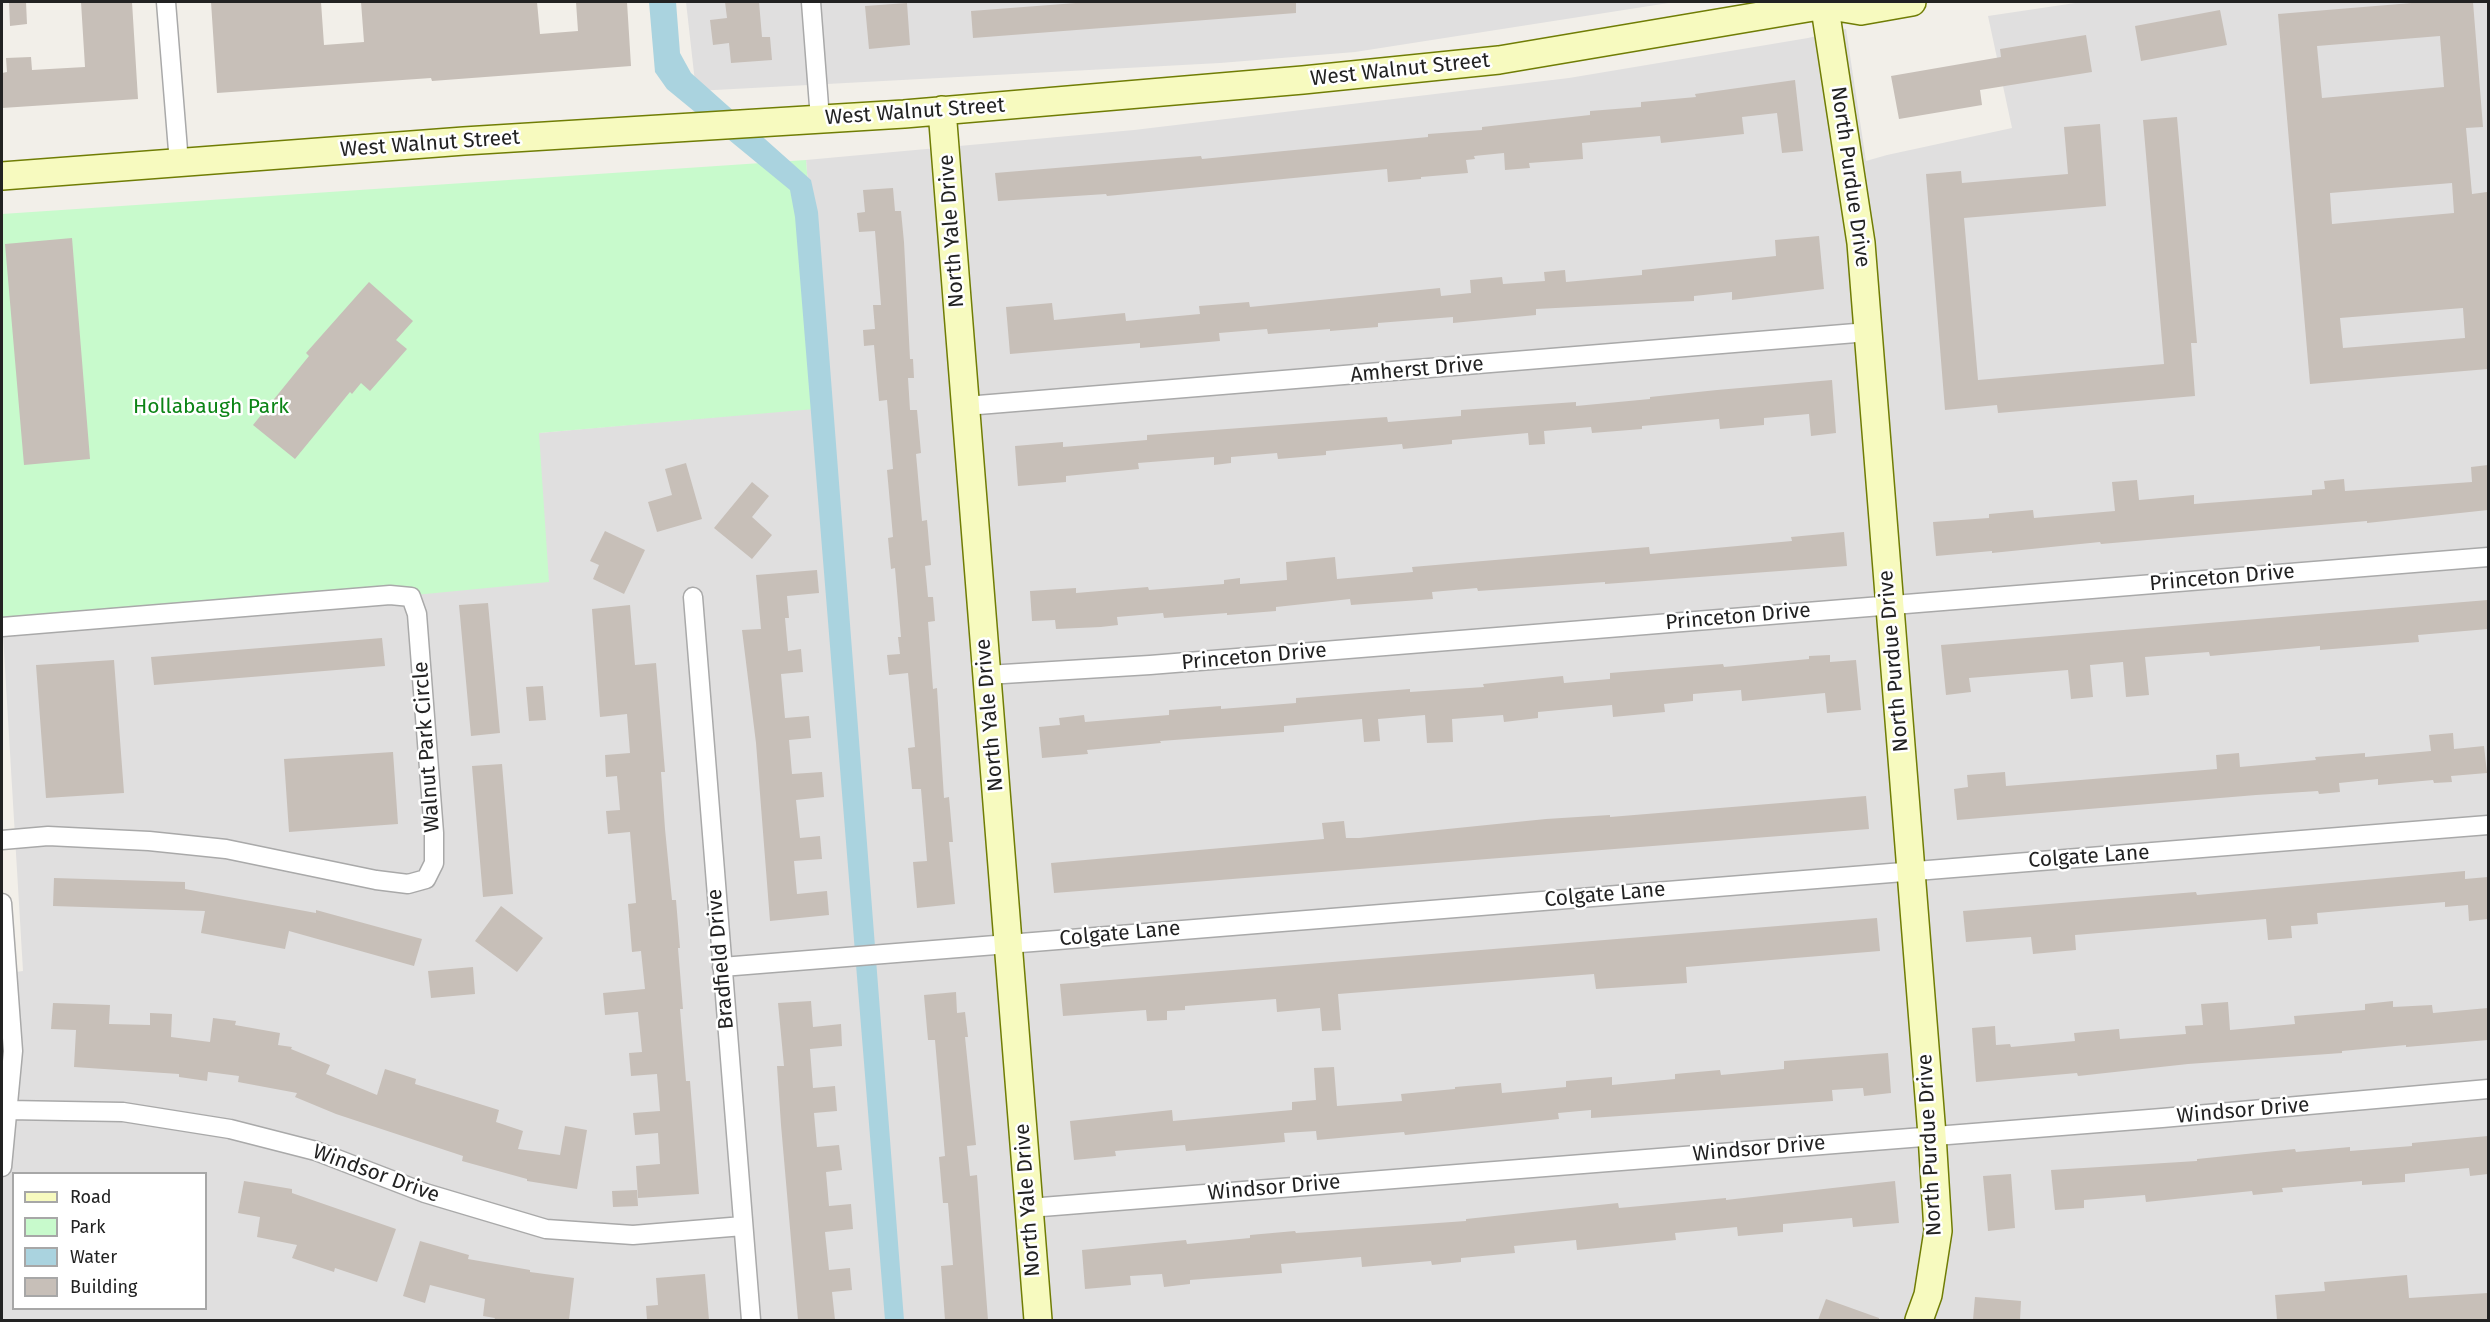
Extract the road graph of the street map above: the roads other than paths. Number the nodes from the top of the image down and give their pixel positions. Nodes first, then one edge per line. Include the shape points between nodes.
1 (166, 2) edge
2 (812, 2) edge
3 (1912, 2) edge
4 (1826, 3) edge
5 (942, 110) junction
6 (820, 119) junction
7 (179, 163) junction
8 (2, 176) edge
9 (1868, 332) junction
10 (966, 406) junction
11 (2488, 557) edge
12 (693, 597) dead end
13 (1889, 605) junction
14 (2, 627) edge
15 (987, 675) junction
16 (2488, 825) edge
17 (2, 840) edge
18 (1911, 871) junction
19 (2, 903) edge
20 (1008, 943) junction
21 (722, 968) junction
22 (2488, 1089) edge
23 (8, 1110) junction
24 (1932, 1135) junction
25 (2, 1167) edge
26 (1029, 1208) junction
27 (743, 1226) junction
28 (751, 1320) edge
29 (1038, 1320) edge
30 (1919, 1320) edge

1 - 7 street
2 - 6 street
3 - 4 street, West Walnut Street via 1861,11
4 - 5 street, West Walnut Street via 1499,60
4 - 9 street, North Purdue Drive via 1861,243
5 - 6 street, West Walnut Street
5 - 10 street, North Yale Drive
6 - 7 street, West Walnut Street
7 - 8 street, West Walnut Street
9 - 10 street, Amherst Drive
9 - 13 street, North Purdue Drive
10 - 15 street, North Yale Drive
11 - 13 street, Princeton Drive
12 - 21 street, Bradfield Drive
13 - 15 street, Princeton Drive
13 - 18 street, North Purdue Drive
14 - 17 street, Walnut Park Circle via 390,595 411,597 417,614 434,863 426,879 408,884 226,849 48,836
15 - 20 street, North Yale Drive
16 - 18 street, Colgate Lane
18 - 20 street, Colgate Lane
18 - 24 street, North Purdue Drive
19 - 23 street via 14,1051
20 - 21 street, Colgate Lane
20 - 26 street, North Yale Drive
21 - 27 street, Bradfield Drive
22 - 24 street, Windsor Drive
23 - 25 street
23 - 27 street, Windsor Drive via 123,1112 230,1129 316,1151 425,1193 546,1229 633,1235
24 - 26 street, Windsor Drive
24 - 30 street, North Purdue Drive via 1938,1231 1928,1295
26 - 29 street, North Yale Drive
27 - 28 street, Bradfield Drive

